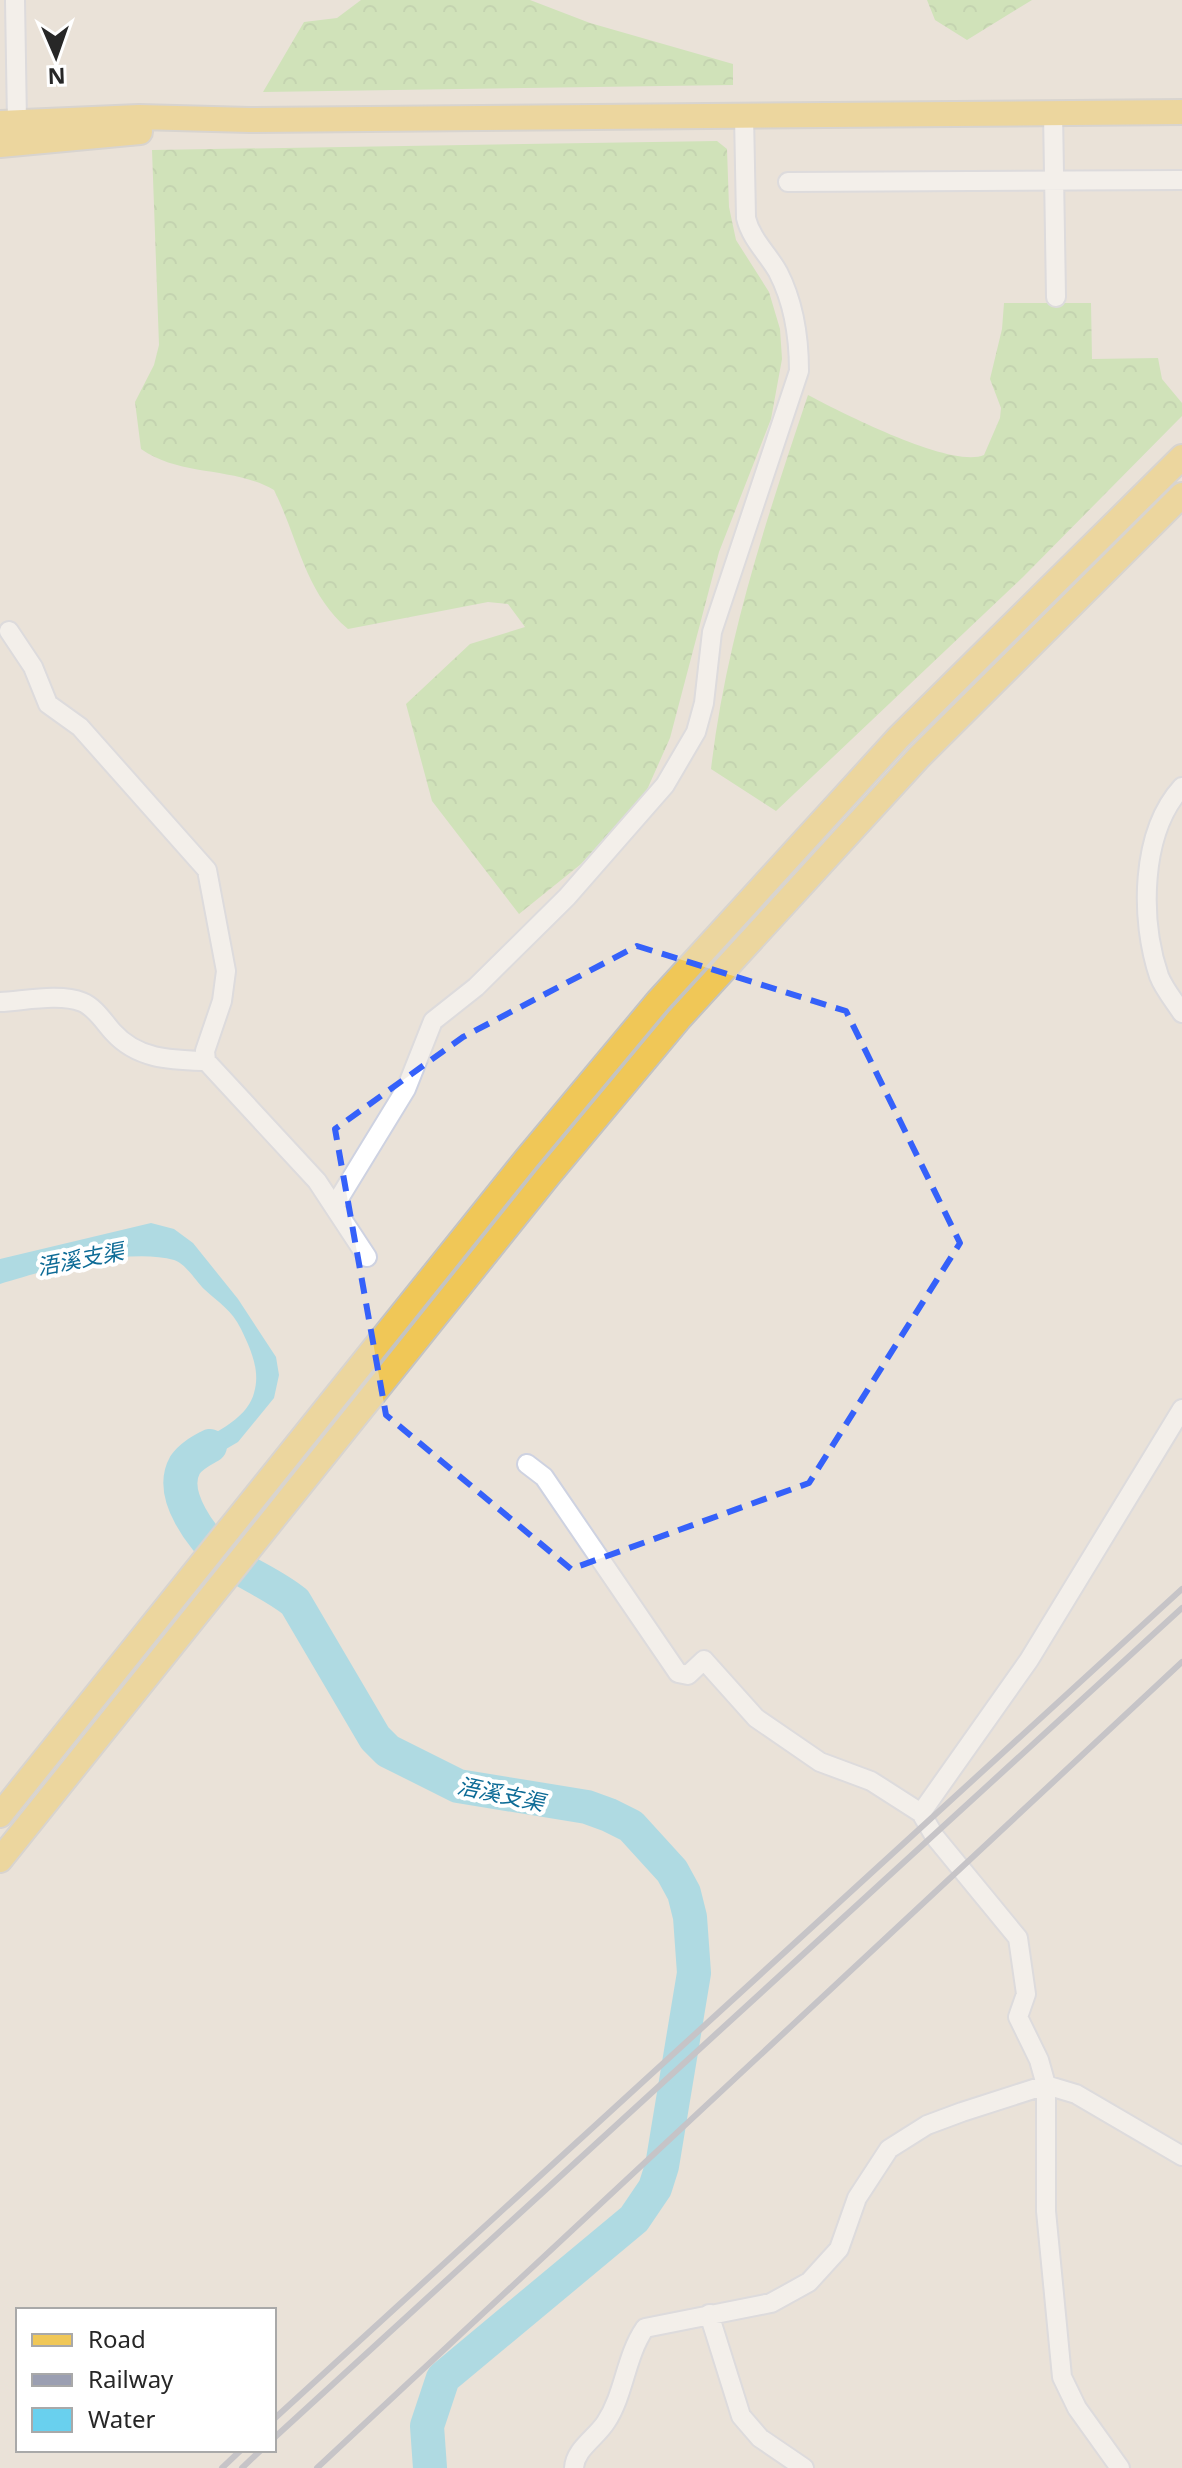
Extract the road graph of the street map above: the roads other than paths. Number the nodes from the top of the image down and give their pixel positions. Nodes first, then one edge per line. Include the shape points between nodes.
1 (15, 0) edge
2 (1053, 112) junction
3 (1182, 112) edge
4 (744, 115) junction
5 (250, 120) junction
6 (8, 123) edge
7 (0, 145) edge
8 (1182, 180) edge
9 (1054, 181) junction
10 (788, 182) dead end
11 (1056, 297) dead end
12 (1182, 457) edge
13 (1182, 495) edge
14 (9, 631) dead end
15 (1182, 787) edge
16 (0, 1002) edge
17 (1182, 1013) edge
18 (206, 1061) junction
19 (335, 1205) junction
20 (367, 1257) dead end
21 (1182, 1409) edge
22 (527, 1464) dead end
23 (921, 1813) junction
24 (0, 1815) edge
25 (0, 1860) edge
26 (1046, 2085) junction
27 (1182, 2156) edge
28 (709, 2314) junction
29 (574, 2468) edge
30 (804, 2468) edge
31 (1120, 2468) edge

1 - 6 street
2 - 3 main road
2 - 4 main road
2 - 9 street
4 - 5 main road
4 - 19 street via 748,228 778,272 789,300 799,341 799,371 712,632 696,732 665,785 567,897 476,987 433,1021 406,1089
5 - 6 main road via 139,117
5 - 7 main road
8 - 9 street
9 - 10 street
9 - 11 street
12 - 24 main road via 930,706 725,924 592,1079
13 - 25 main road via 971,703 746,943 613,1096
14 - 18 street via 33,667 48,704 80,727 207,870 226,971
15 - 17 street via 1158,829 1148,893 1149,936 1160,979
16 - 18 street via 73,999 91,1007 121,1041 138,1051 162,1059
18 - 19 street
19 - 20 street
21 - 23 street via 1029,1660
22 - 23 street via 544,1477 678,1673 688,1675 704,1660 756,1718 820,1762 871,1781
23 - 26 street via 1018,1938 1026,1994 1018,2017
26 - 27 street via 1076,2094
26 - 28 street via 927,2125 889,2149 857,2198 839,2249 820,2272 771,2303
26 - 31 street via 1046,2211 1059,2361 1069,2393
28 - 29 street via 645,2328 633,2346 606,2422 576,2455
28 - 30 street via 741,2416 760,2438

